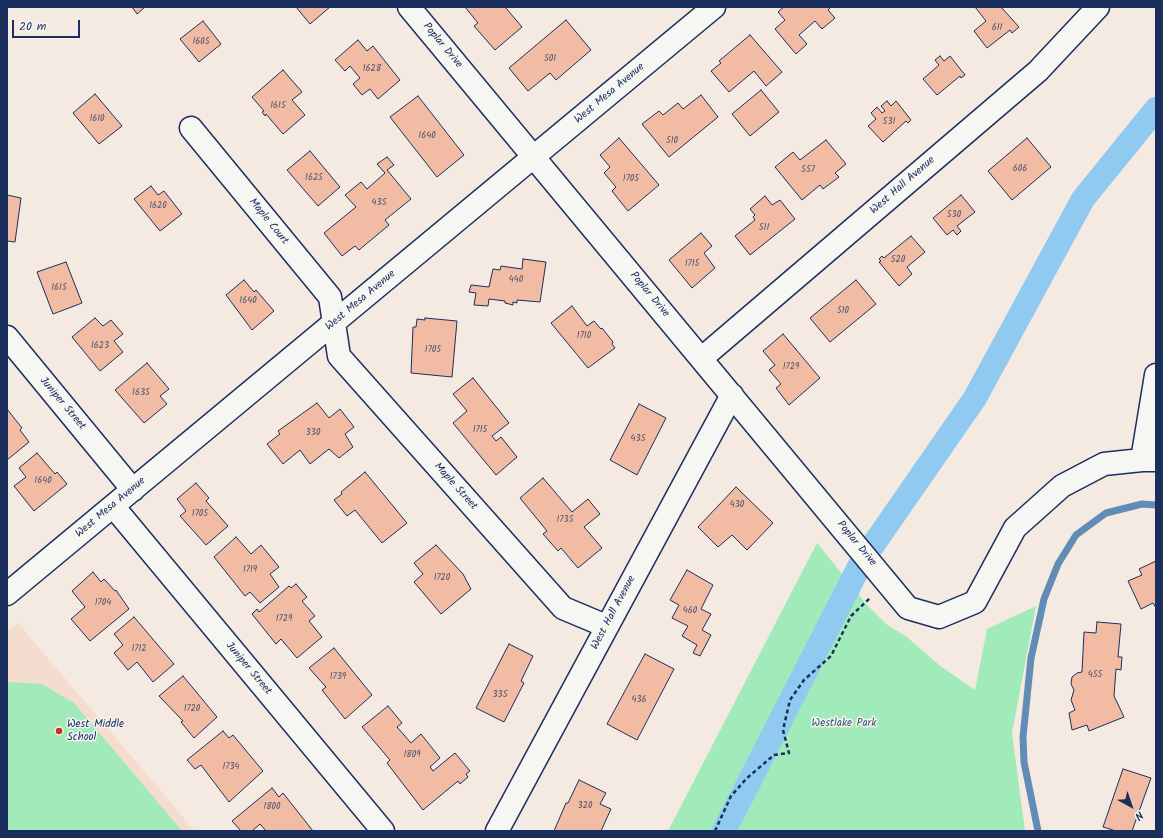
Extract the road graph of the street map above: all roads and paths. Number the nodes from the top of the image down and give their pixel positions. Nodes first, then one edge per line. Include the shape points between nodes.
1 (409, 7) edge
2 (714, 7) edge
3 (1098, 7) edge
4 (191, 128) dead end
5 (535, 156) junction
6 (334, 322) junction
7 (7, 337) edge
8 (702, 358) junction
9 (1156, 375) edge
10 (732, 395) junction
11 (1149, 460) edge
12 (133, 490) junction
13 (113, 506) junction
14 (7, 594) edge
15 (870, 598) dead end
16 (606, 626) junction
17 (383, 831) edge
18 (496, 831) edge
19 (715, 831) edge

1 - 5 street, Poplar Drive
2 - 5 street, West Mesa Avenue
3 - 8 street, West Hall Avenue via 1038,71
4 - 6 street, Maple Court via 330,297
5 - 6 street, West Mesa Avenue
5 - 8 street, Poplar Drive
6 - 12 street, West Mesa Avenue
6 - 16 street, Maple Street via 338,356 479,515 563,608
7 - 12 street, Juniper Street
8 - 10 street, Poplar Drive
9 - 11 street
10 - 11 street, Poplar Drive via 908,608 939,617 976,602 1015,528 1062,486 1104,464
10 - 16 street, West Hall Avenue
12 - 13 street, West Mesa Avenue
13 - 14 street, West Mesa Avenue
13 - 17 street, Juniper Street
15 - 19 path via 851,616 831,656 804,680 790,700 783,730 789,753 774,755 747,778 731,796
16 - 18 street, West Hall Avenue

